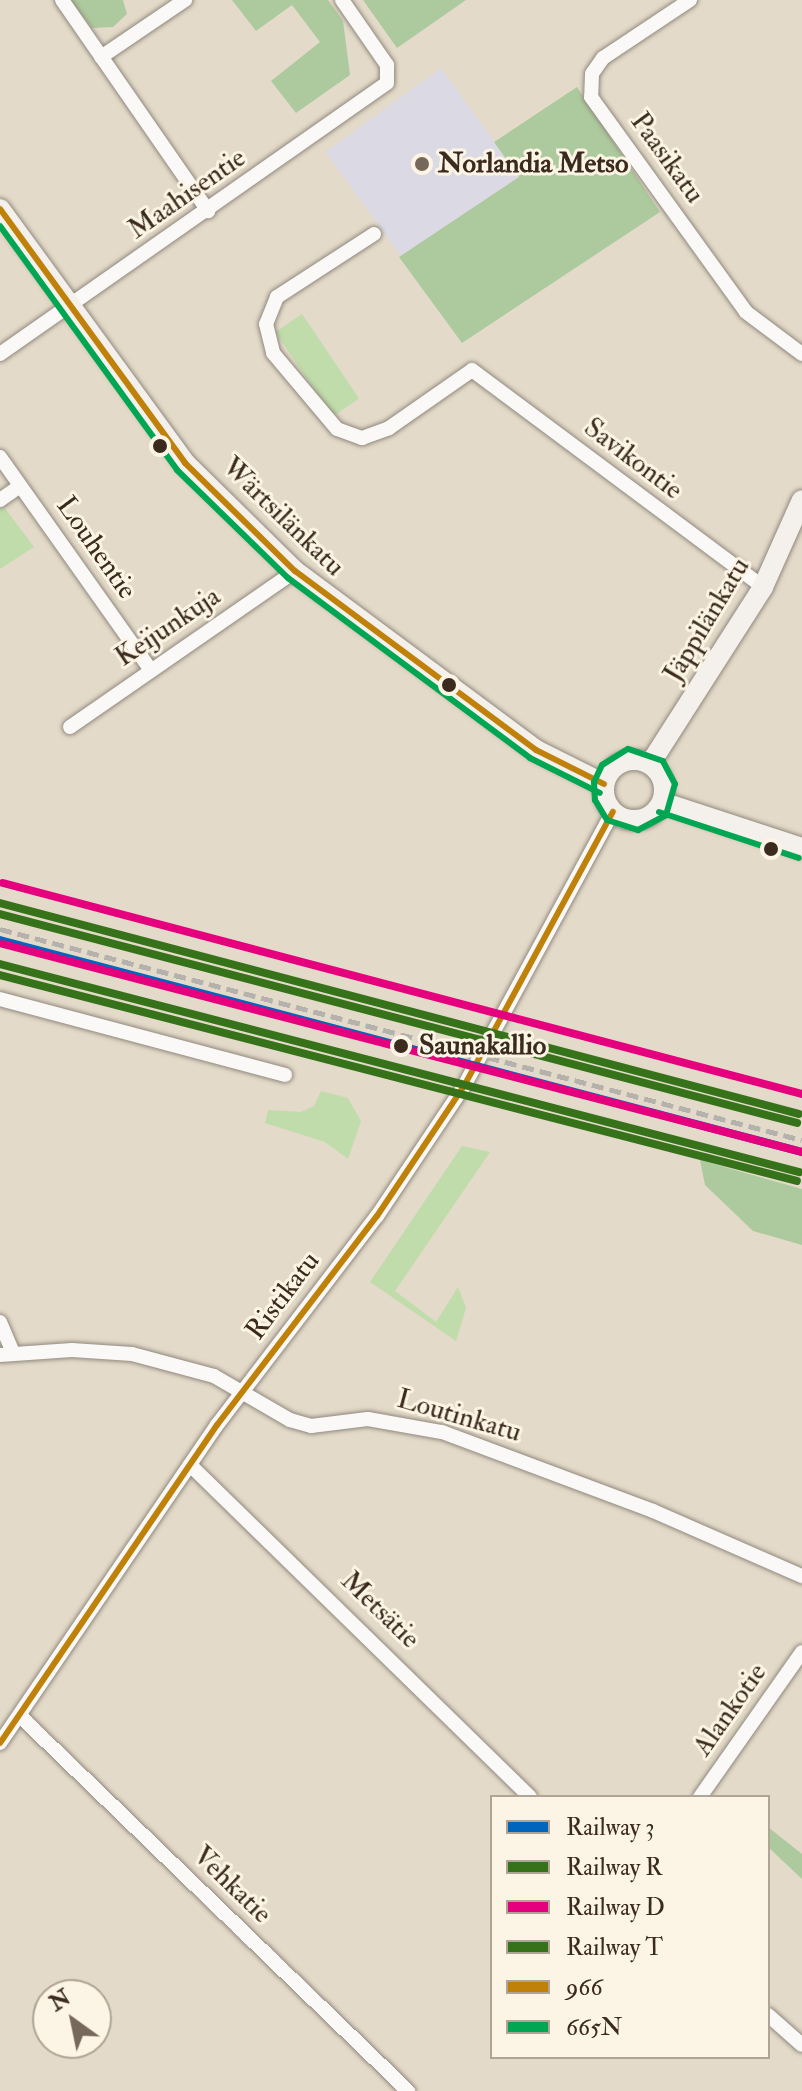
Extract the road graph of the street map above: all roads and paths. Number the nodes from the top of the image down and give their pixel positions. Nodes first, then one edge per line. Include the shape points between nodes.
1 (62, 0) edge
2 (185, 0) edge
3 (342, 0) edge
4 (690, 0) edge
5 (101, 57) junction
6 (0, 209) edge
7 (208, 211) junction
8 (374, 234) dead end
9 (69, 308) junction
10 (0, 354) edge
11 (802, 354) edge
12 (0, 457) edge
13 (20, 486) junction
14 (0, 500) edge
15 (802, 500) edge
16 (295, 571) junction
17 (763, 587) junction
18 (150, 669) junction
19 (70, 727) dead end
20 (650, 764) junction
21 (604, 784) junction
22 (662, 802) junction
23 (613, 812) junction
24 (802, 848) edge
25 (0, 999) edge
26 (285, 1075) dead end
27 (0, 1322) edge
28 (7, 1353) edge
29 (244, 1391) junction
30 (190, 1465) junction
31 (802, 1576) edge
32 (802, 1652) edge
33 (20, 1716) junction
34 (0, 1743) edge
35 (528, 1795) edge
36 (701, 1795) edge
37 (770, 2017) edge
38 (802, 2045) edge
39 (408, 2091) edge

1 - 5 street
2 - 5 street
3 - 7 street, Maahisentie via 387,65 387,83
4 - 11 street, Paasikatu via 603,58 592,74 591,97 746,312
5 - 7 street
6 - 9 street, Wärtsilänkatu
7 - 9 street, Maahisentie
8 - 17 street, Savikontie via 277,297 266,324 273,353 337,429 362,438 389,428 472,370
9 - 10 street, Maahisentie
9 - 16 street, Wärtsilänkatu via 185,463
12 - 13 street, Louhentie
13 - 14 street
13 - 18 street, Louhentie
15 - 17 street, Jäppilänkatu
16 - 18 street, Keijunkuja
16 - 21 street, Wärtsilänkatu via 536,750
17 - 20 street, Jäppilänkatu
18 - 19 street, Keijunkuja
20 - 21 street via 622,762
20 - 22 street via 665,785
21 - 23 street
22 - 23 street via 652,815 636,820
22 - 24 street
23 - 29 street, Ristikatu via 464,1086 377,1216
25 - 26 street
27 - 28 street
28 - 29 street, Loutinkatu via 132,1354 182,1364
29 - 30 street, Ristikatu
29 - 31 street, Loutinkatu via 290,1420 311,1426 368,1419 442,1432 663,1514
30 - 33 street, Ristikatu
30 - 35 street, Metsätie
32 - 36 street, Alankotie
33 - 34 street, Ristikatu
33 - 39 street, Vehkatie
37 - 38 street

